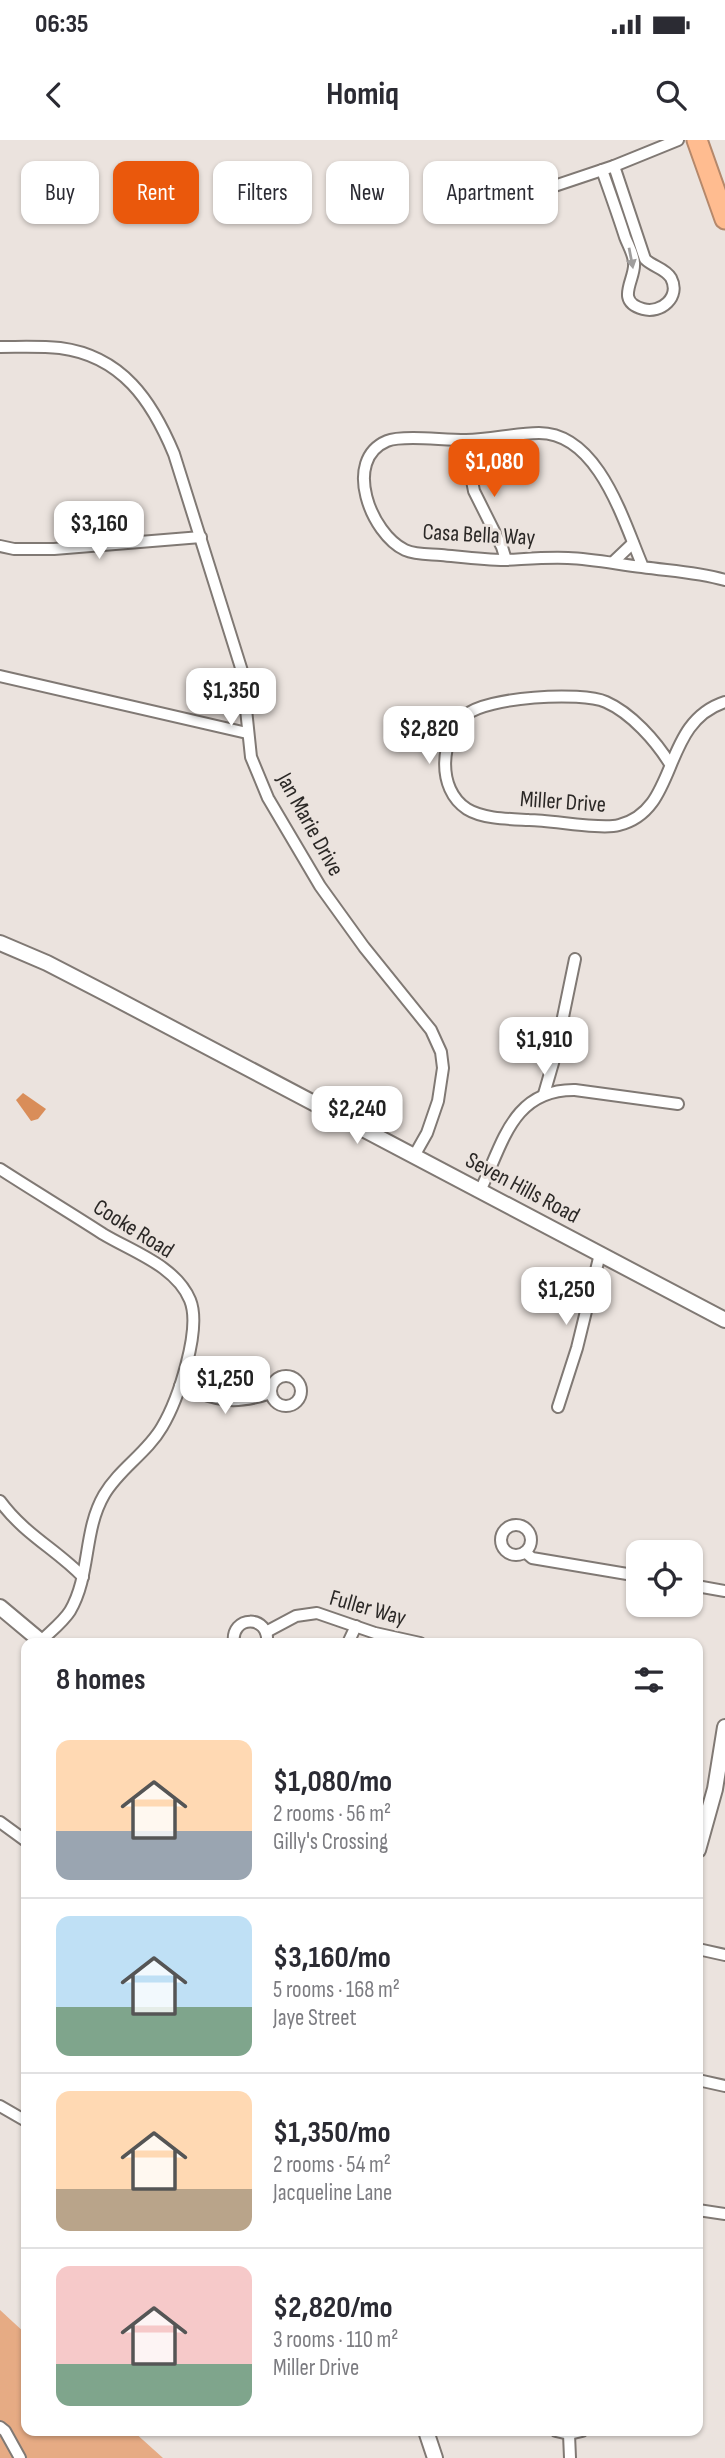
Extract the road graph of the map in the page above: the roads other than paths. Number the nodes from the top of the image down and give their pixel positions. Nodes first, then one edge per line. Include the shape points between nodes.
1 (678, 140) edge
2 (697, 140) edge
3 (614, 166) junction
4 (602, 170) junction
5 (558, 185) edge
6 (725, 219) edge
7 (0, 347) edge
8 (464, 440) junction
9 (201, 537) junction
10 (633, 543) junction
11 (0, 545) edge
12 (506, 560) junction
13 (613, 562) junction
14 (643, 567) junction
15 (725, 580) edge
16 (0, 676) edge
17 (725, 702) edge
18 (247, 733) junction
19 (670, 764) junction
20 (0, 943) edge
21 (575, 959) dead end
22 (544, 1094) junction
23 (678, 1104) dead end
24 (414, 1156) junction
25 (0, 1169) edge
26 (480, 1191) junction
27 (600, 1254) junction
28 (725, 1320) edge
29 (180, 1386) junction
30 (271, 1393) dead end
31 (558, 1407) dead end
32 (0, 1501) edge
33 (525, 1552) dead end
34 (626, 1574) edge
35 (83, 1577) junction
36 (703, 1587) edge
37 (725, 1591) edge
38 (0, 1607) edge
39 (356, 1626) junction
40 (267, 1637) edge
41 (37, 1638) edge
42 (46, 1638) edge
43 (235, 1638) edge
44 (350, 1638) edge
45 (401, 1638) edge
46 (725, 1727) edge
47 (0, 1822) edge
48 (703, 1832) edge
49 (21, 1837) edge
50 (703, 1950) edge
51 (725, 1955) edge
52 (703, 2081) edge
53 (725, 2086) edge
54 (0, 2106) edge
55 (21, 2118) edge
56 (703, 2211) edge
57 (725, 2214) edge
58 (0, 2427) edge
59 (428, 2436) edge
60 (569, 2436) edge
61 (20, 2458) edge
62 (435, 2458) edge
63 (570, 2458) edge

1 - 3 street
2 - 6 highway
3 - 4 street
4 -> 3 street via 635,262 628,296 641,309 654,311 671,299 674,287 665,271 645,259
4 - 5 street
7 - 9 street, Jan Marie Drive via 71,351 95,359 132,382 159,419
8 - 10 street, Casa Bella Way via 541,433 576,445 609,488
8 - 12 street via 474,491
8 - 12 street, Casa Bella Way via 386,441 368,460 363,476 368,504 385,534 406,550
9 - 11 street via 32,550
9 - 18 street, Jan Marie Drive via 242,671
10 - 13 street
10 - 14 street, Casa Bella Way
12 - 13 street, Casa Bella Way
13 - 14 street, Casa Bella Way
14 - 15 street, Casa Bella Way
16 - 18 street
17 - 19 street, Miller Drive via 707,709 686,733
18 - 24 street, Jan Marie Drive via 251,757 268,798 313,874 438,1042 443,1068 438,1101
19 - 19 street, Miller Drive via 660,747 622,712 605,702 576,698 516,700 468,713 449,737 445,751 451,791 470,811 603,827 621,825 651,806
20 - 24 street, Seven Hills Road
21 - 22 street
22 - 23 street via 575,1090
22 - 26 street via 531,1100 513,1121
24 - 26 street, Seven Hills Road
25 - 29 street, Cooke Road via 159,1266 181,1286 194,1319
26 - 27 street, Seven Hills Road
27 - 28 street, Seven Hills Road
27 - 31 street
29 - 30 street via 231,1401
29 - 35 street, Cooke Road via 153,1440 111,1483 100,1502
32 - 35 street via 30,1535
33 - 34 street via 532,1558
35 - 42 street, Cooke Road via 68,1614
36 - 37 street
38 - 41 street
39 - 40 street, Fuller Way via 310,1613 291,1618
39 - 44 street
39 - 45 street, Fuller Way
40 - 43 street, Fuller Way via 258,1623 246,1622 236,1630
46 - 48 street
47 - 49 street
50 - 51 street
52 - 53 street
54 - 55 street
56 - 57 street
58 - 61 street
59 - 62 street
60 - 63 street

